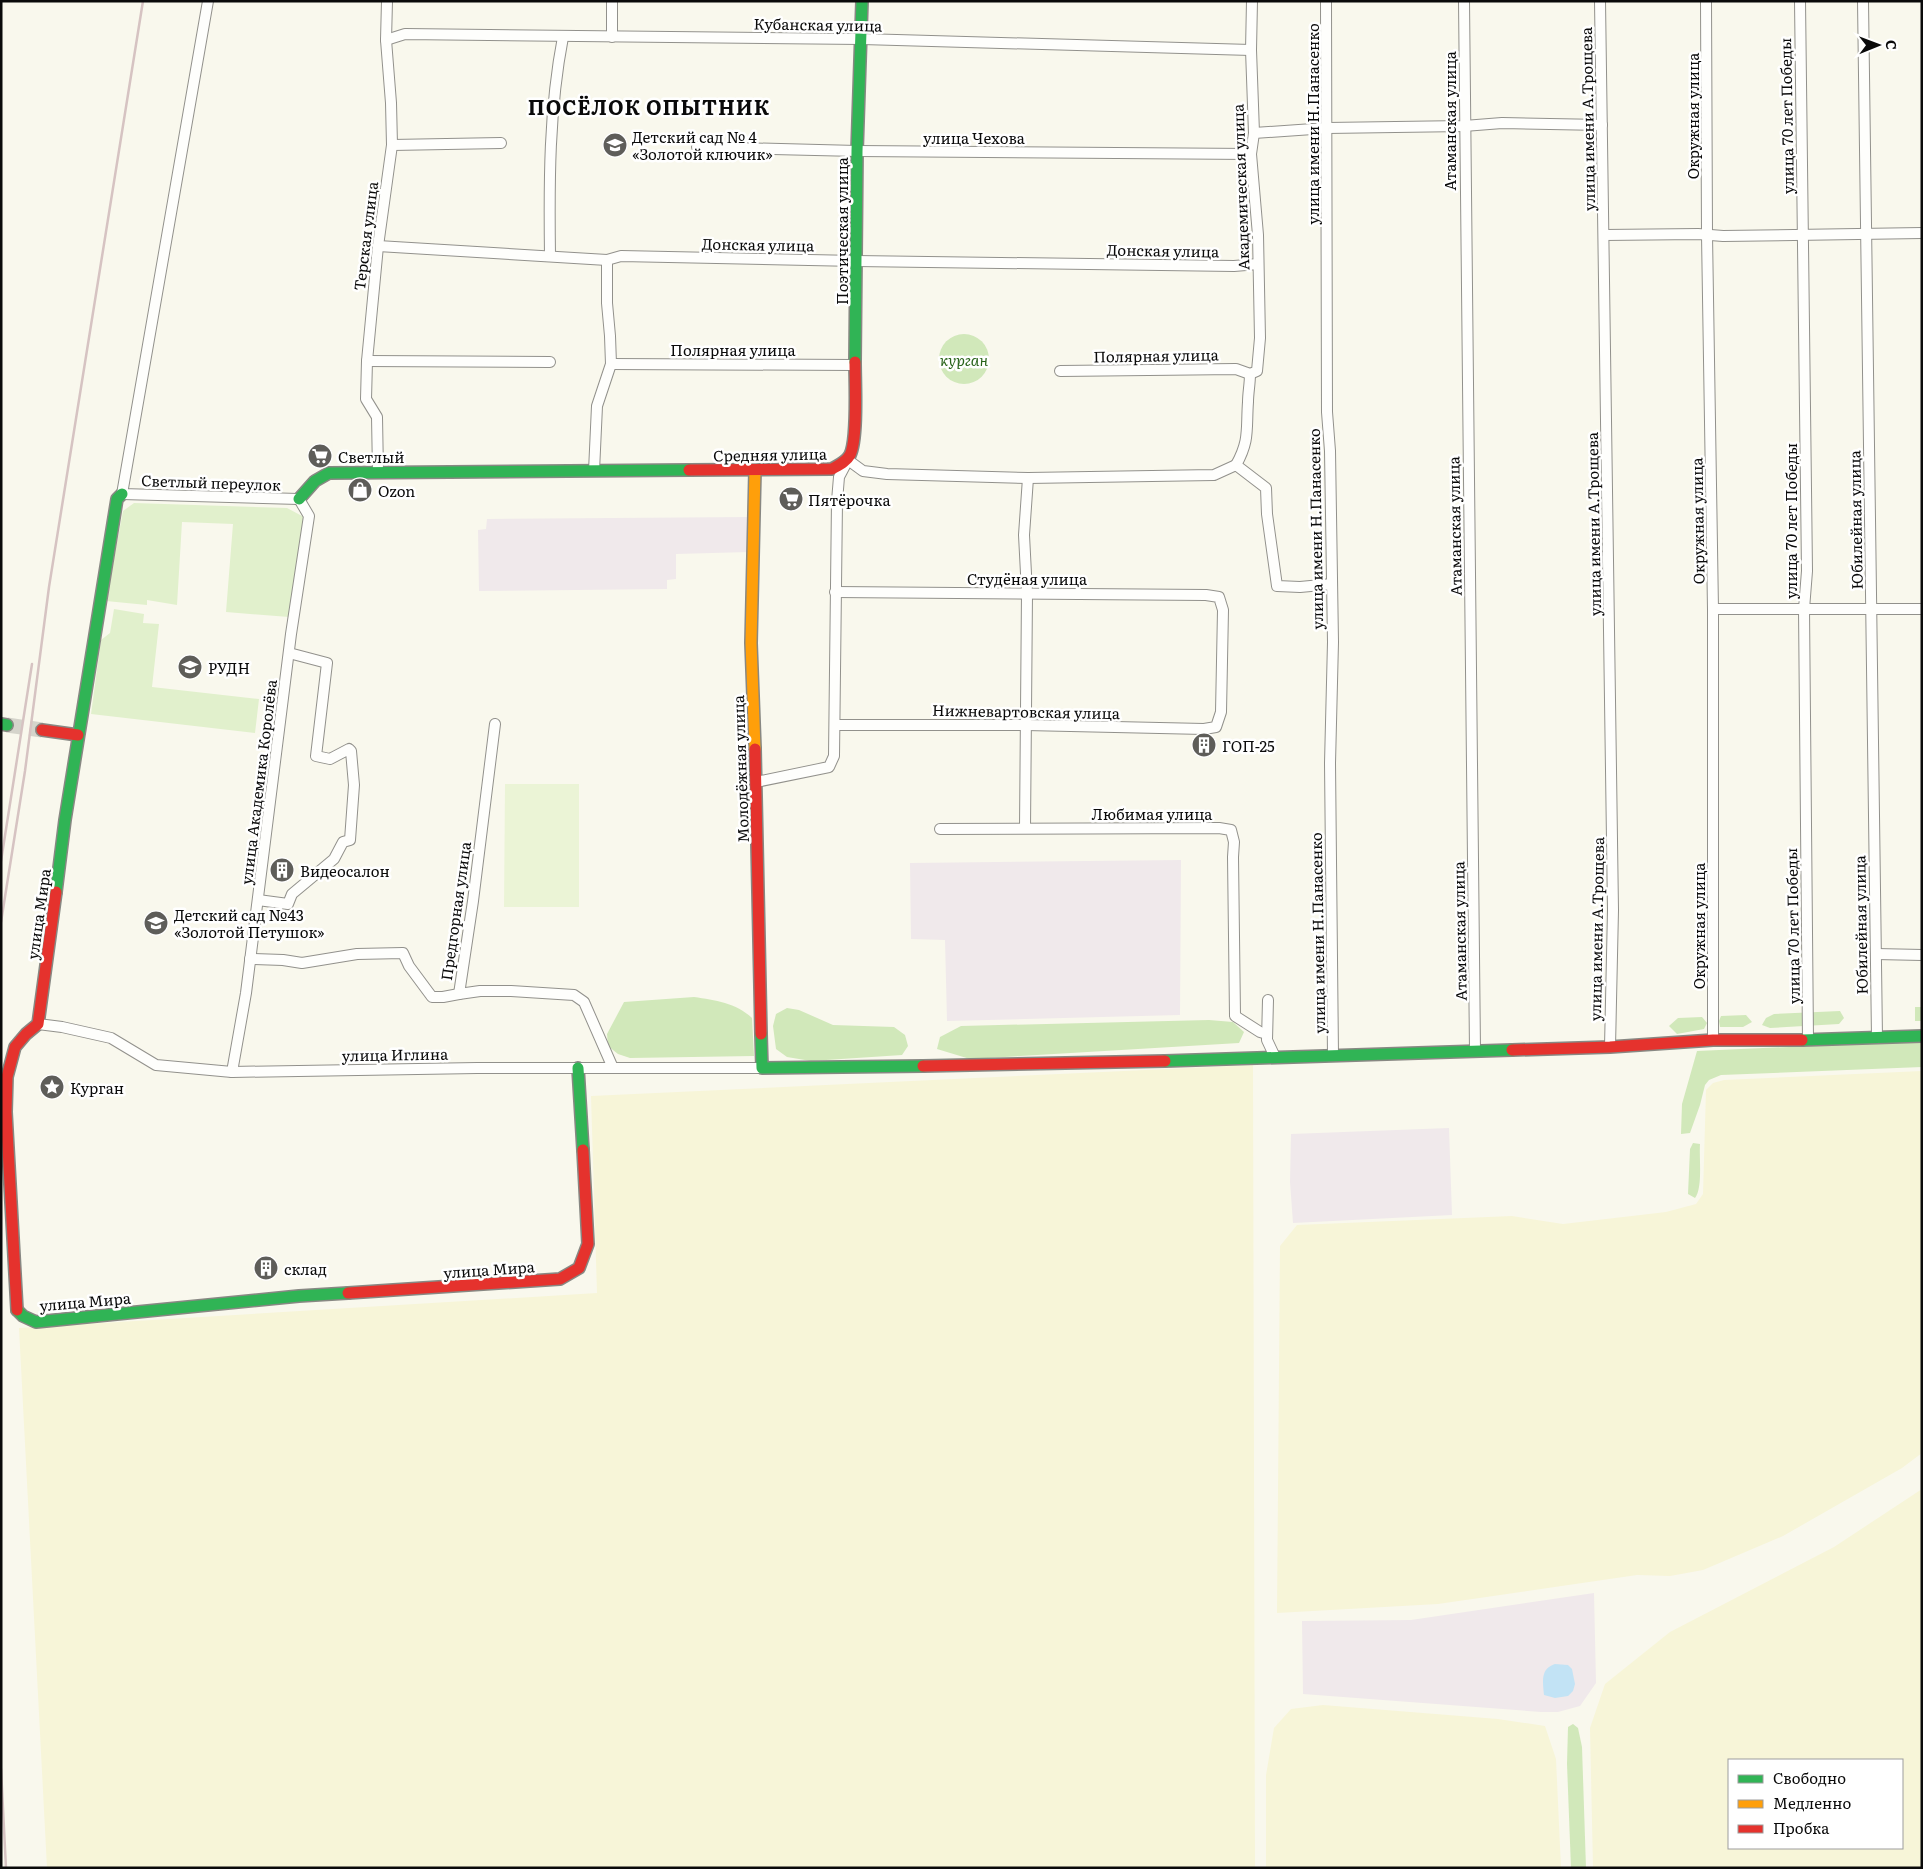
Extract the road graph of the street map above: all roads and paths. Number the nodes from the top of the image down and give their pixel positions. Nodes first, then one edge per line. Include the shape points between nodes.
1 (208, 1) edge
2 (388, 1) edge
3 (612, 1) edge
4 (862, 1) edge
5 (1252, 1) edge
6 (1326, 1) edge
7 (1464, 1) edge
8 (1600, 1) edge
9 (1706, 1) edge
10 (1800, 1) edge
11 (1863, 1) edge
12 (563, 36) junction
13 (612, 37) junction
14 (862, 39) junction
15 (386, 40) junction
16 (1251, 50) junction
17 (1602, 125) junction
18 (1464, 126) junction
19 (1327, 128) junction
20 (1254, 133) junction
21 (501, 143) dead end
22 (392, 145) junction
23 (697, 147) dead end
24 (857, 151) junction
25 (1252, 154) junction
26 (1922, 233) edge
27 (1866, 234) junction
28 (1604, 235) junction
29 (1707, 235) junction
30 (1803, 235) junction
31 (378, 246) junction
32 (550, 256) junction
33 (607, 260) junction
34 (856, 261) junction
35 (1258, 264) junction
36 (368, 361) junction
37 (550, 362) dead end
38 (611, 364) junction
39 (855, 365) junction
40 (1060, 372) dead end
41 (1254, 373) junction
42 (848, 460) junction
43 (1236, 465) junction
44 (755, 470) junction
45 (594, 471) junction
46 (378, 472) junction
47 (1028, 478) junction
48 (122, 494) junction
49 (299, 499) junction
50 (1332, 584) junction
51 (835, 592) junction
52 (1027, 593) junction
53 (1714, 609) junction
54 (1804, 609) junction
55 (1872, 609) junction
56 (1922, 609) edge
57 (289, 653) junction
58 (494, 724) dead end
59 (835, 725) junction
60 (1026, 725) junction
61 (1216, 727) joint
62 (42, 730) tunnel mouth
63 (78, 735) junction
64 (756, 782) junction
65 (1025, 828) junction
66 (940, 829) dead end
67 (258, 900) junction
68 (1876, 954) junction
69 (1922, 955) edge
70 (250, 958) junction
71 (459, 994) junction
72 (1268, 1000) dead end
73 (38, 1024) junction
74 (1267, 1034) junction
75 (1922, 1036) edge
76 (1877, 1038) junction
77 (1713, 1040) junction
78 (1808, 1040) junction
79 (1610, 1047) junction
80 (1475, 1050) junction
81 (1333, 1055) junction
82 (1275, 1057) junction
83 (578, 1068) junction
84 (613, 1068) junction
85 (762, 1068) junction
86 (232, 1072) junction

1 - 48 street
2 - 15 street, Терская улица
3 - 13 street
4 - 14 street, Поэтическая улица
5 - 16 street, Академическая улица
6 - 19 street, улица имени Н.Панасенко
7 - 18 street, Атаманская улица
8 - 17 street, улица имени А.Трощева
9 - 29 street, Окружная улица
10 - 30 street, улица 70 лет Победы
11 - 27 street, Юбилейная улица
12 - 13 street, Кубанская улица
12 - 15 street, Кубанская улица via 405,34
12 - 32 street via 556,70 551,136
13 - 14 street, Кубанская улица
14 - 16 street, Кубанская улица
14 - 24 street, Поэтическая улица
15 - 22 street, Терская улица
16 - 20 street, Академическая улица
17 - 18 street via 1533,122
17 - 28 street, улица имени А.Трощева
18 - 19 street
18 - 80 street, Атаманская улица
19 - 20 street
19 - 50 street, улица имени Н.Панасенко via 1327,412
20 - 25 street, Академическая улица
21 - 22 street
22 - 31 street, Терская улица
23 - 24 street, улица Чехова
24 - 25 street, улица Чехова
24 - 34 street, Поэтическая улица
25 - 35 street, Академическая улица
26 - 27 street
27 - 30 street
27 - 55 street, Юбилейная улица
28 - 29 street
28 - 79 street, улица имени А.Трощева via 1613,910
29 - 30 street
29 - 53 street, Окружная улица
30 - 54 street, улица 70 лет Победы via 1807,571
31 - 32 street, Донская улица
31 - 36 street, Терская улица
32 - 33 street, Донская улица
33 - 34 street, Донская улица via 621,256
33 - 38 street
34 - 35 street, Донская улица
34 - 39 street, Поэтическая улица
35 - 41 street, Академическая улица via 1260,338
36 - 37 street
36 - 46 street, Терская улица via 366,399 377,417
38 - 39 street, Полярная улица
38 - 45 street via 597,406
39 - 42 street, Поэтическая улица via 854,440
40 - 41 street, Полярная улица via 1236,369
41 - 43 street, Академическая улица via 1248,403 1248,437
42 - 44 street, Средняя улица via 832,469
42 - 47 street, Средняя улица via 863,472
42 - 51 street via 839,477 836,501
43 - 47 street, Средняя улица via 1214,474
43 - 50 street via 1266,488 1277,586
44 - 45 street, Средняя улица
44 - 64 street, Молодёжная улица via 750,643
45 - 46 street, Средняя улица
46 - 49 street, Средняя улица via 319,476
47 - 52 street via 1024,535
48 - 49 street, Светлый переулок
48 - 63 street, улица Мира via 117,499
49 - 57 street, улица Академика Королёва via 309,516
50 - 81 street, улица имени Н.Панасенко
51 - 52 street, Студёная улица
51 - 59 street
52 - 60 street
52 - 61 street, Студёная улица via 1206,594 1219,597 1223,610 1222,703
53 - 54 street
53 - 77 street, Окружная улица
54 - 55 street
54 - 78 street, улица 70 лет Победы
55 - 56 street
55 - 68 street, Юбилейная улица
57 - 67 street, улица Академика Королёва
57 - 67 street via 327,663 316,756 330,759 349,749 351,751 354,785 350,840 343,842 334,859 292,894 288,904
58 - 71 street, Предгорная улица via 474,902
59 - 60 street, Нижневартовская улица
59 - 64 street via 834,756 828,767
60 - 61 street, Нижневартовская улица
60 - 65 street
62 - 63 street
63 - 73 street, улица Мира
64 - 85 street, Молодёжная улица
65 - 66 street, Любимая улица
65 - 74 street, Любимая улица via 1231,830 1234,842 1235,1016
67 - 70 street, улица Академика Королёва
68 - 69 street
68 - 76 street, Юбилейная улица
70 - 71 street via 302,963 357,954 403,953 432,997
70 - 86 street, улица Академика Королёва
71 - 84 street, Предгорная улица via 511,991 574,996 584,1002
72 - 74 street
73 - 83 street, улица Мира via 16,1047 7,1077 6,1112 16,1309 36,1322 299,1296 560,1279 579,1268 588,1244
73 - 86 street, улица Иглина via 111,1038 156,1065
74 - 82 street
75 - 76 street
76 - 78 street
77 - 78 street
77 - 79 street
79 - 80 street
80 - 81 street
81 - 82 street
82 - 85 street via 1033,1065
83 - 84 street, улица Иглина
83 - 86 street, улица Иглина
84 - 85 street, улица Иглина

